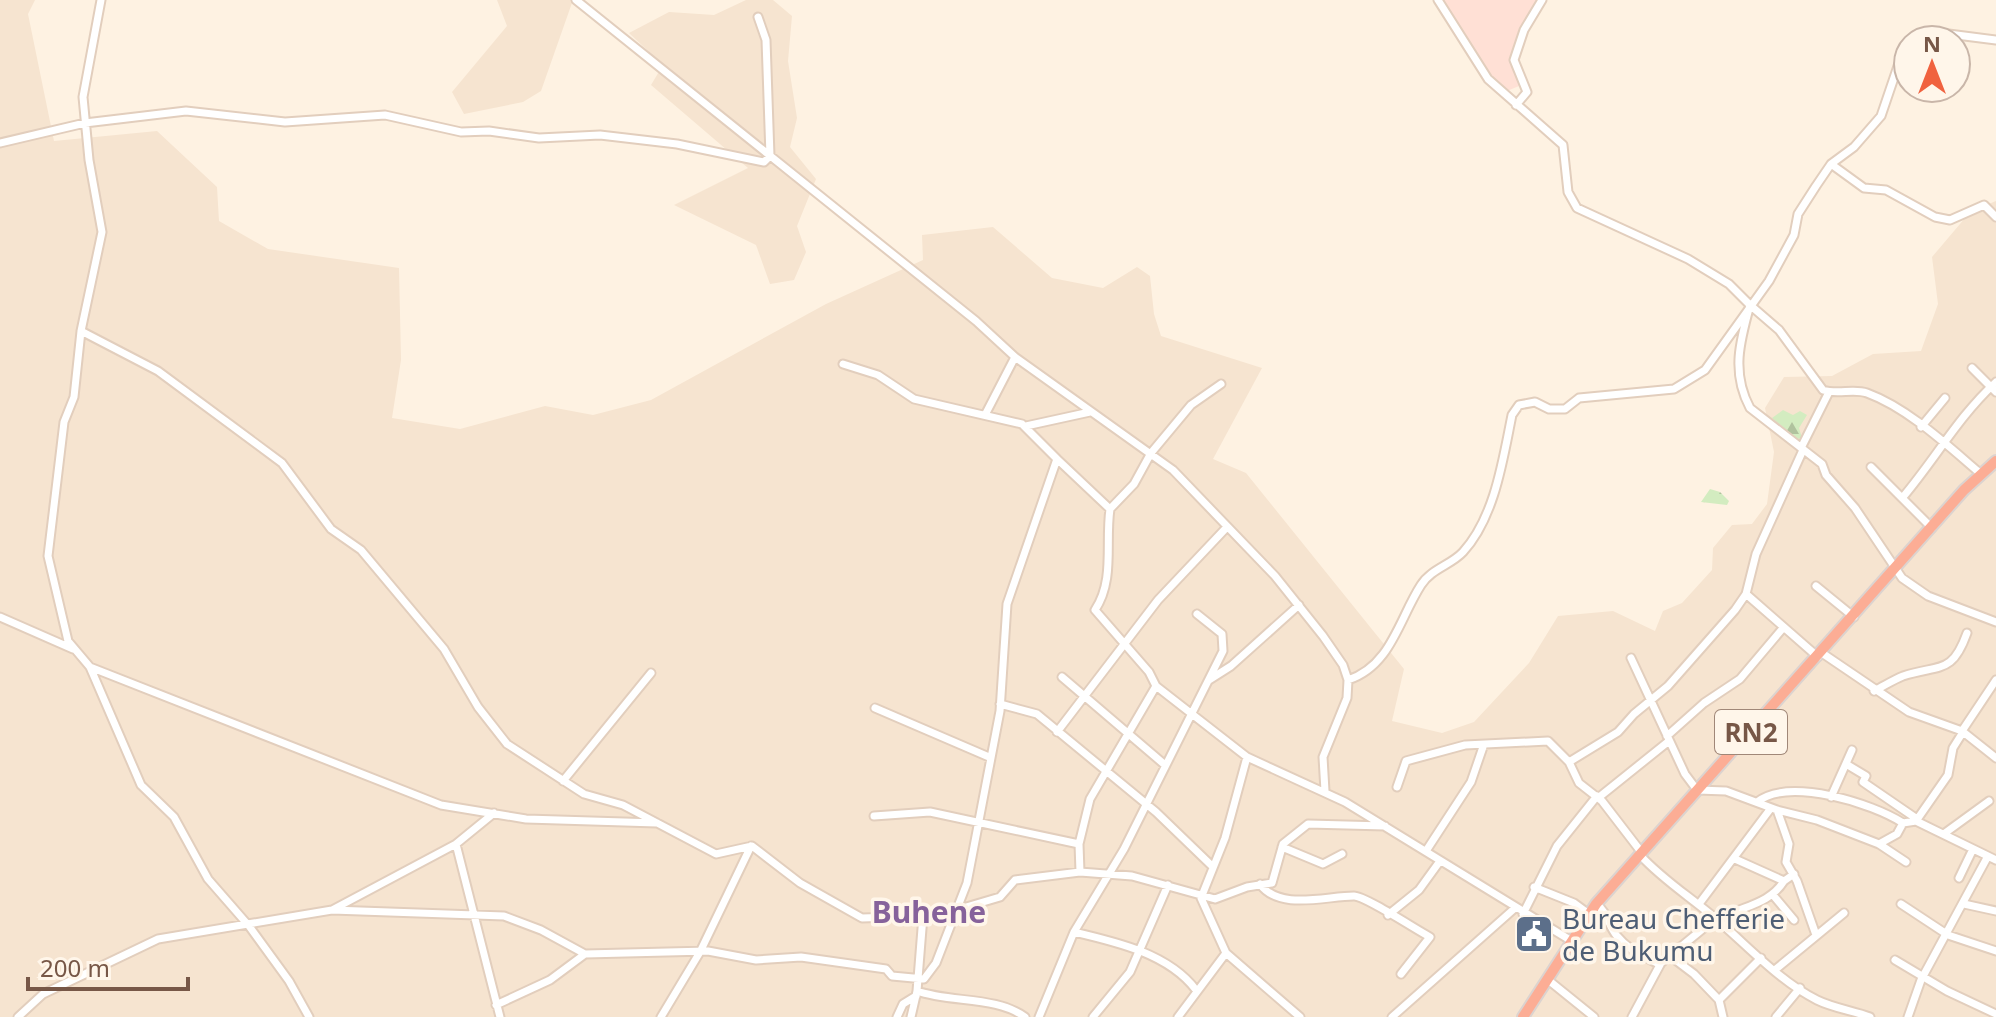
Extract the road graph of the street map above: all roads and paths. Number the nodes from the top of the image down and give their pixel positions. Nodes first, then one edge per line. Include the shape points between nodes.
1 (101, 0) edge
2 (576, 0) edge
3 (1438, 0) edge
4 (1542, 0) edge
5 (758, 17) dead end
6 (1972, 37) edge
7 (1996, 40) edge
8 (1892, 84) edge
9 (1516, 105) junction
10 (85, 123) junction
11 (0, 143) edge
12 (770, 156) junction
13 (1831, 164) junction
14 (1996, 217) edge
15 (1750, 305) junction
16 (81, 331) junction
17 (1015, 357) junction
18 (843, 364) dead end
19 (1972, 368) dead end
20 (1221, 384) dead end
21 (1994, 387) edge
22 (1829, 392) junction
23 (1945, 398) dead end
24 (1090, 412) junction
25 (985, 415) junction
26 (1025, 426) junction
27 (1921, 427) junction
28 (1944, 444) junction
29 (1802, 449) junction
30 (1151, 453) junction
31 (1057, 459) junction
32 (1996, 461) edge
33 (1871, 467) dead end
34 (1981, 474) junction
35 (1903, 497) junction
36 (1110, 509) junction
37 (1227, 527) junction
38 (1932, 528) junction
39 (1896, 570) junction
40 (1816, 586) dead end
41 (1746, 594) junction
42 (1299, 605) junction
43 (1197, 614) dead end
44 (0, 617) edge
45 (1854, 617) junction
46 (1996, 622) edge
47 (1783, 628) junction
48 (1967, 633) dead end
49 (1124, 645) junction
50 (75, 649) junction
51 (1820, 655) junction
52 (1631, 658) dead end
53 (90, 667) junction
54 (651, 673) dead end
55 (1062, 677) dead end
56 (1348, 680) junction
57 (1996, 680) edge
58 (1205, 683) junction
59 (1156, 686) junction
60 (1874, 691) junction
61 (1083, 695) junction
62 (1649, 700) junction
63 (1000, 704) junction
64 (875, 708) dead end
65 (1190, 714) junction
66 (1057, 732) junction
67 (1963, 732) junction
68 (1129, 736) junction
69 (1668, 738) junction
70 (1483, 747) junction
71 (1852, 750) dead end
72 (989, 757) junction
73 (1247, 757) junction
74 (1996, 758) edge
75 (1569, 762) junction
76 (1846, 764) junction
77 (1165, 765) junction
78 (1107, 773) junction
79 (563, 781) junction
80 (1397, 787) dead end
81 (1697, 790) junction
82 (1325, 791) junction
83 (1597, 797) junction
84 (1831, 797) junction
85 (1887, 799) junction
86 (1989, 801) dead end
87 (1757, 802) junction
88 (1145, 804) junction
89 (1774, 809) junction
90 (1883, 810) junction
91 (494, 813) junction
92 (874, 816) dead end
93 (1916, 820) junction
94 (979, 822) junction
95 (660, 823) junction
96 (1903, 823) junction
97 (1385, 826) junction
98 (1945, 833) junction
99 (456, 844) junction
100 (1079, 844) junction
101 (1879, 844) junction
102 (751, 846) junction
103 (1996, 846) edge
104 (1282, 847) junction
105 (1973, 849) junction
106 (1426, 851) junction
107 (1342, 854) dead end
108 (1641, 854) junction
109 (1991, 858) edge
110 (1735, 859) junction
111 (1440, 861) junction
112 (1906, 862) dead end
113 (1212, 866) junction
114 (1080, 872) junction
115 (1109, 873) junction
116 (1794, 874) junction
117 (1959, 878) dead end
118 (1784, 881) junction
119 (1260, 884) junction
120 (1168, 885) junction
121 (1534, 887) junction
122 (1773, 895) junction
123 (1201, 898) junction
124 (1699, 904) junction
125 (1901, 904) dead end
126 (1964, 904) junction
127 (1515, 908) junction
128 (1593, 909) junction
129 (332, 910) junction
130 (956, 910) junction
131 (1996, 911) edge
132 (473, 913) junction
133 (1844, 913) dead end
134 (1523, 914) junction
135 (1388, 915) junction
136 (923, 916) junction
137 (1717, 919) junction
138 (1794, 920) dead end
139 (249, 926) junction
140 (1074, 932) junction
141 (1816, 935) junction
142 (1948, 935) junction
143 (1570, 940) junction
144 (1141, 951) junction
145 (1996, 951) edge
146 (700, 952) junction
147 (1226, 953) junction
148 (585, 954) junction
149 (1669, 955) junction
150 (1761, 958) junction
151 (1895, 960) dead end
152 (1660, 965) junction
153 (1776, 969) junction
154 (1401, 974) dead end
155 (1924, 976) junction
156 (1547, 979) junction
157 (918, 982) junction
158 (1800, 988) junction
159 (1196, 990) junction
160 (916, 994) junction
161 (1719, 1000) junction
162 (496, 1005) junction
163 (1996, 1014) edge
164 (1781, 1015) edge
165 (18, 1017) edge
166 (309, 1017) edge
167 (500, 1017) edge
168 (661, 1017) edge
169 (897, 1017) edge
170 (911, 1017) edge
171 (1025, 1017) edge
172 (1039, 1017) edge
173 (1093, 1017) edge
174 (1178, 1017) edge
175 (1300, 1017) edge
176 (1392, 1017) edge
177 (1523, 1017) edge
178 (1594, 1017) edge
179 (1632, 1017) edge
180 (1723, 1017) edge
181 (1870, 1017) edge
182 (1908, 1017) edge

1 - 10 street via 85,80
2 - 12 street
3 - 9 street via 1488,79
4 - 9 street via 1514,60 1527,92
5 - 12 street via 766,40
6 - 7 street
8 - 13 street via 1881,116
9 - 15 street via 1563,145 1568,192 1577,208 1688,259 1729,284
10 - 11 street
10 - 12 street via 192,111 285,122 385,115 461,132 539,138 600,135 677,144 749,162 764,162
10 - 16 street via 102,232
12 - 17 street
13 - 14 street via 1864,188 1886,190 1935,217 1950,220 1984,205
13 - 15 street via 1798,214 1785,256
15 - 22 street via 1779,330
15 - 29 street via 1737,377 1750,408
15 - 56 street via 1705,370 1674,389 1579,398 1565,409 1535,402 1519,405 1491,503 1473,537 1462,554 1439,565 1421,584 1382,655
16 - 50 street via 48,556 68,641
16 - 79 street via 158,371 282,463 331,529 360,548 444,649 503,740
17 - 24 street
17 - 25 street
18 - 25 street via 878,375 914,399
19 - 21 street
20 - 30 street via 1193,402
21 - 28 street via 1955,424
22 - 27 street via 1867,393
22 - 29 street
23 - 27 street
24 - 26 street
24 - 30 street
25 - 26 street
26 - 31 street
27 - 28 street
28 - 34 street
28 - 35 street
29 - 39 street via 1822,464
29 - 41 street via 1756,554
30 - 36 street via 1134,484
30 - 37 street
31 - 36 street
31 - 63 street via 1007,604
32 - 34 highway, RN2
33 - 35 street
34 - 38 highway, RN2
35 - 38 street
36 - 49 street via 1107,580 1095,610
37 - 42 street
37 - 49 street
38 - 39 highway, RN2
39 - 45 highway, RN2
39 - 46 street via 1928,596
40 - 45 street
41 - 47 street
41 - 62 street via 1702,651
42 - 56 street via 1343,665
42 - 58 street
43 - 58 street via 1224,641
44 - 50 street
45 - 51 highway, RN2
47 - 51 street
47 - 69 street via 1740,679 1704,703
48 - 60 street via 1948,666 1903,676
49 - 59 street
49 - 61 street
50 - 53 street
51 - 60 street
51 - 81 highway, RN2
52 - 62 street
53 - 91 street via 441,805
53 - 139 street via 141,785 174,817 208,879
54 - 79 street
55 - 61 street
56 - 82 street via 1347,698 1323,757
57 - 67 street
58 - 65 street
59 - 65 street
59 - 68 street
60 - 67 street via 1909,712
61 - 66 street
61 - 68 street
62 - 69 street
62 - 75 street via 1618,732
63 - 66 street via 1037,714
63 - 72 street
64 - 72 street
65 - 73 street
65 - 77 street
66 - 78 street
67 - 74 street
67 - 93 street via 1953,748 1948,775
68 - 77 street
68 - 78 street
69 - 81 street
69 - 83 street
70 - 75 street via 1548,741
70 - 80 street via 1443,749 1406,761
70 - 106 street via 1471,782
71 - 76 street
72 - 94 street
73 - 82 street
73 - 113 street
75 - 83 street via 1579,783
76 - 84 street
76 - 85 street
77 - 88 street
78 - 88 street
78 - 100 street via 1090,799
79 - 95 street
81 - 87 street via 1726,791
81 - 108 highway, RN2
82 - 97 street
83 - 108 street
83 - 121 street via 1557,846
84 - 87 street via 1792,790 1765,795
84 - 90 street
85 - 90 street
85 - 93 street
86 - 98 street
87 - 89 street
88 - 113 street
88 - 115 street
89 - 101 street
89 - 110 street
89 - 116 street via 1789,844 1786,862
90 - 96 street
91 - 95 street via 602,824
91 - 99 street
92 - 94 street via 930,812
93 - 96 street
93 - 98 street
94 - 100 street
94 - 130 street
95 - 102 street via 719,855
96 - 101 street via 1897,834
97 - 104 street via 1308,824
97 - 106 street
98 - 105 street
99 - 129 street
99 - 132 street
100 - 114 street
101 - 112 street
102 - 136 street via 857,917
102 - 146 street
103 - 109 street
104 - 107 street via 1323,864
104 - 119 street via 1274,880
105 - 109 street
105 - 117 street
106 - 111 street
108 - 124 street via 1664,882
108 - 128 highway, RN2
109 - 126 street
110 - 118 street
110 - 124 street
111 - 127 street
111 - 135 street via 1419,890
113 - 123 street
114 - 115 street
114 - 130 street via 1015,880 1000,897
115 - 120 street
115 - 140 street
116 - 118 street
116 - 141 street
118 - 122 street
119 - 123 street via 1220,898
119 - 135 street via 1272,895 1303,900 1365,898
120 - 123 street
120 - 144 street
121 - 128 street
121 - 134 street
122 - 137 street
122 - 138 street
123 - 147 street
124 - 137 street
125 - 142 street
126 - 131 street
126 - 142 street
127 - 134 street
127 - 176 street
128 - 143 highway, RN2
128 - 152 street via 1604,910 1629,949
129 - 132 street
129 - 139 street
130 - 136 street
130 - 157 street via 936,963
132 - 148 street via 504,916
132 - 162 street
133 - 141 street
134 - 143 street
135 - 154 street via 1431,939
136 - 157 street
137 - 149 street
137 - 150 street
139 - 165 street via 158,939 43,994
139 - 166 street
140 - 144 street
140 - 172 street
141 - 153 street
142 - 145 street
142 - 155 street
143 - 156 highway, RN2
144 - 159 street via 1182,972
144 - 173 street
146 - 148 street
146 - 157 street via 756,960 828,960 886,969 892,976
146 - 168 street
147 - 159 street
147 - 175 street
148 - 162 street via 550,980
149 - 152 street
149 - 161 street
150 - 153 street
150 - 161 street
151 - 155 street
152 - 179 street
153 - 158 street
155 - 163 street
155 - 182 street
156 - 177 highway, RN2
156 - 178 street
157 - 160 street
158 - 164 street
158 - 181 street via 1818,1000
159 - 174 street
160 - 169 street
160 - 170 street
160 - 171 street via 1005,1006
161 - 180 street
162 - 167 street

